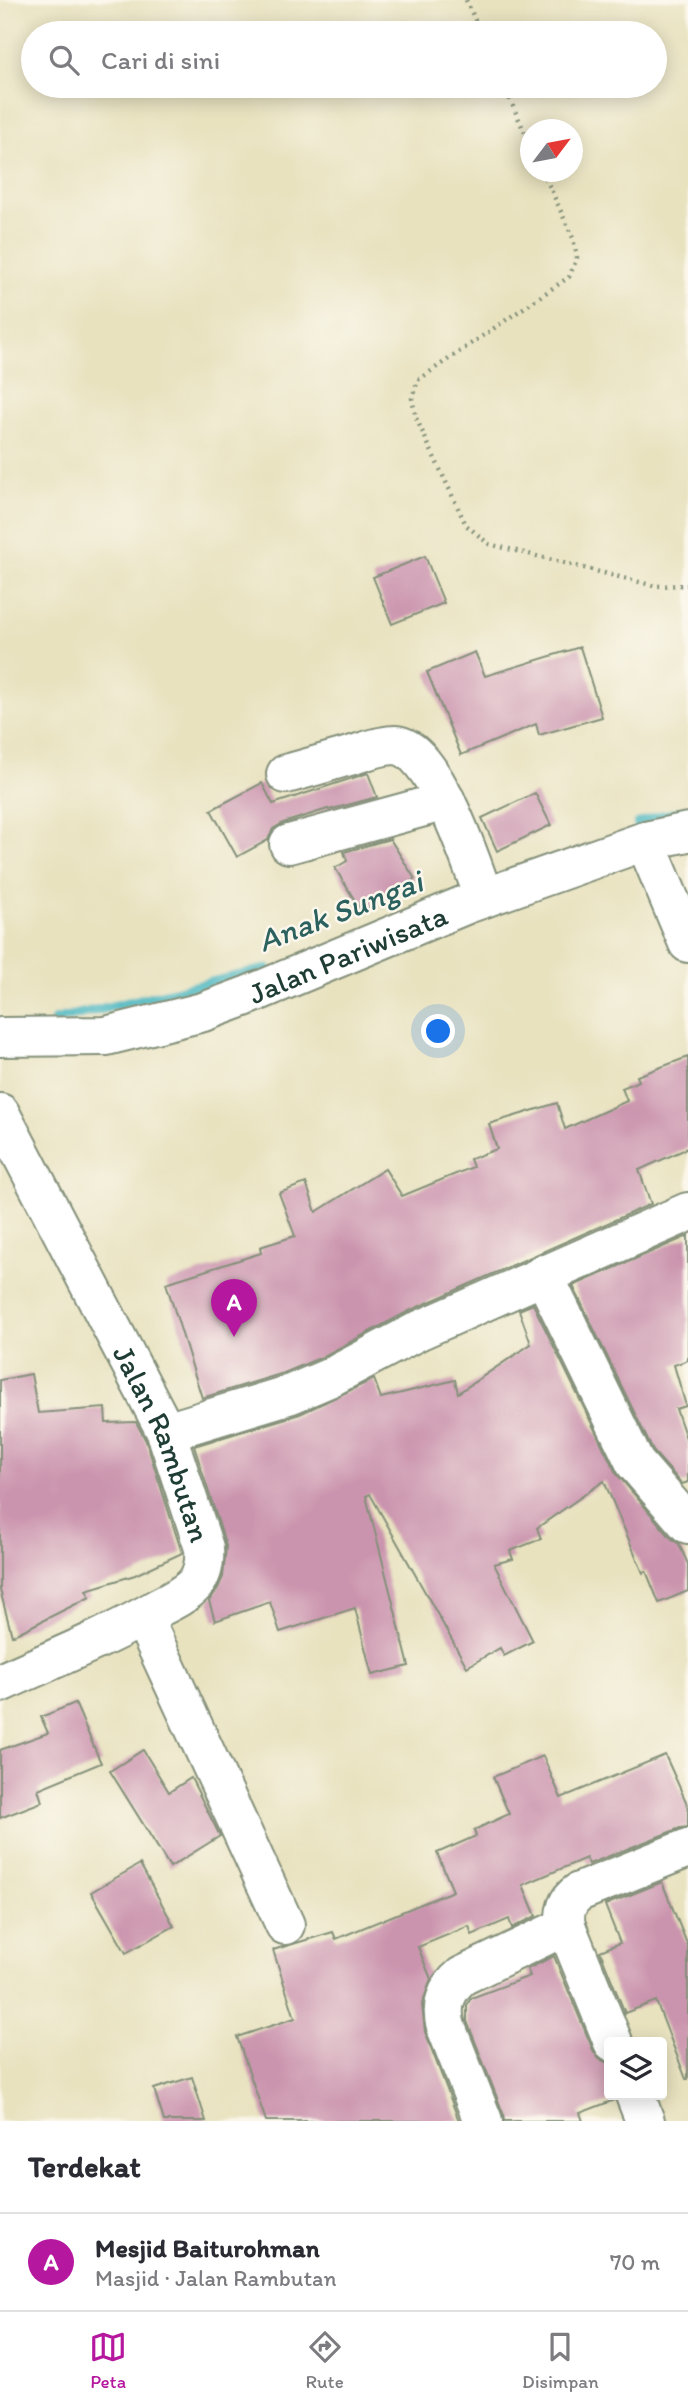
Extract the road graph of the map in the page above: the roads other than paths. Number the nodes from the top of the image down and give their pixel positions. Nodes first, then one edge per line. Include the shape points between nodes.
1 (286, 774) dead end
2 (446, 801) junction
3 (688, 832) edge
4 (645, 841) junction
5 (289, 844) dead end
6 (484, 898) junction
7 (688, 943) edge
8 (0, 1037) edge
9 (0, 1113) edge
10 (688, 1212) edge
11 (544, 1274) junction
12 (166, 1432) junction
13 (688, 1524) edge
14 (143, 1617) junction
15 (0, 1683) edge
16 (688, 1848) edge
17 (285, 1925) dead end
18 (566, 1926) junction
19 (611, 2037) edge
20 (637, 2100) edge
21 (482, 2121) edge
22 (645, 2121) edge

1 - 2 street via 397,745 419,760
2 - 5 street
2 - 6 street
3 - 4 street, Jalan Pariwisata
4 - 6 street, Jalan Pariwisata
4 - 7 street
6 - 8 street, Jalan Pariwisata via 203,1012 106,1036
9 - 12 street, Jalan Rambutan
10 - 11 street
11 - 12 street via 291,1394
11 - 13 street via 635,1463
12 - 14 street, Jalan Rambutan via 205,1561 194,1585
14 - 15 street, Jalan Rambutan
14 - 17 street
16 - 18 street via 575,1894 565,1911
18 - 19 street
18 - 21 street via 462,1976 445,1999 446,2027
20 - 22 street

